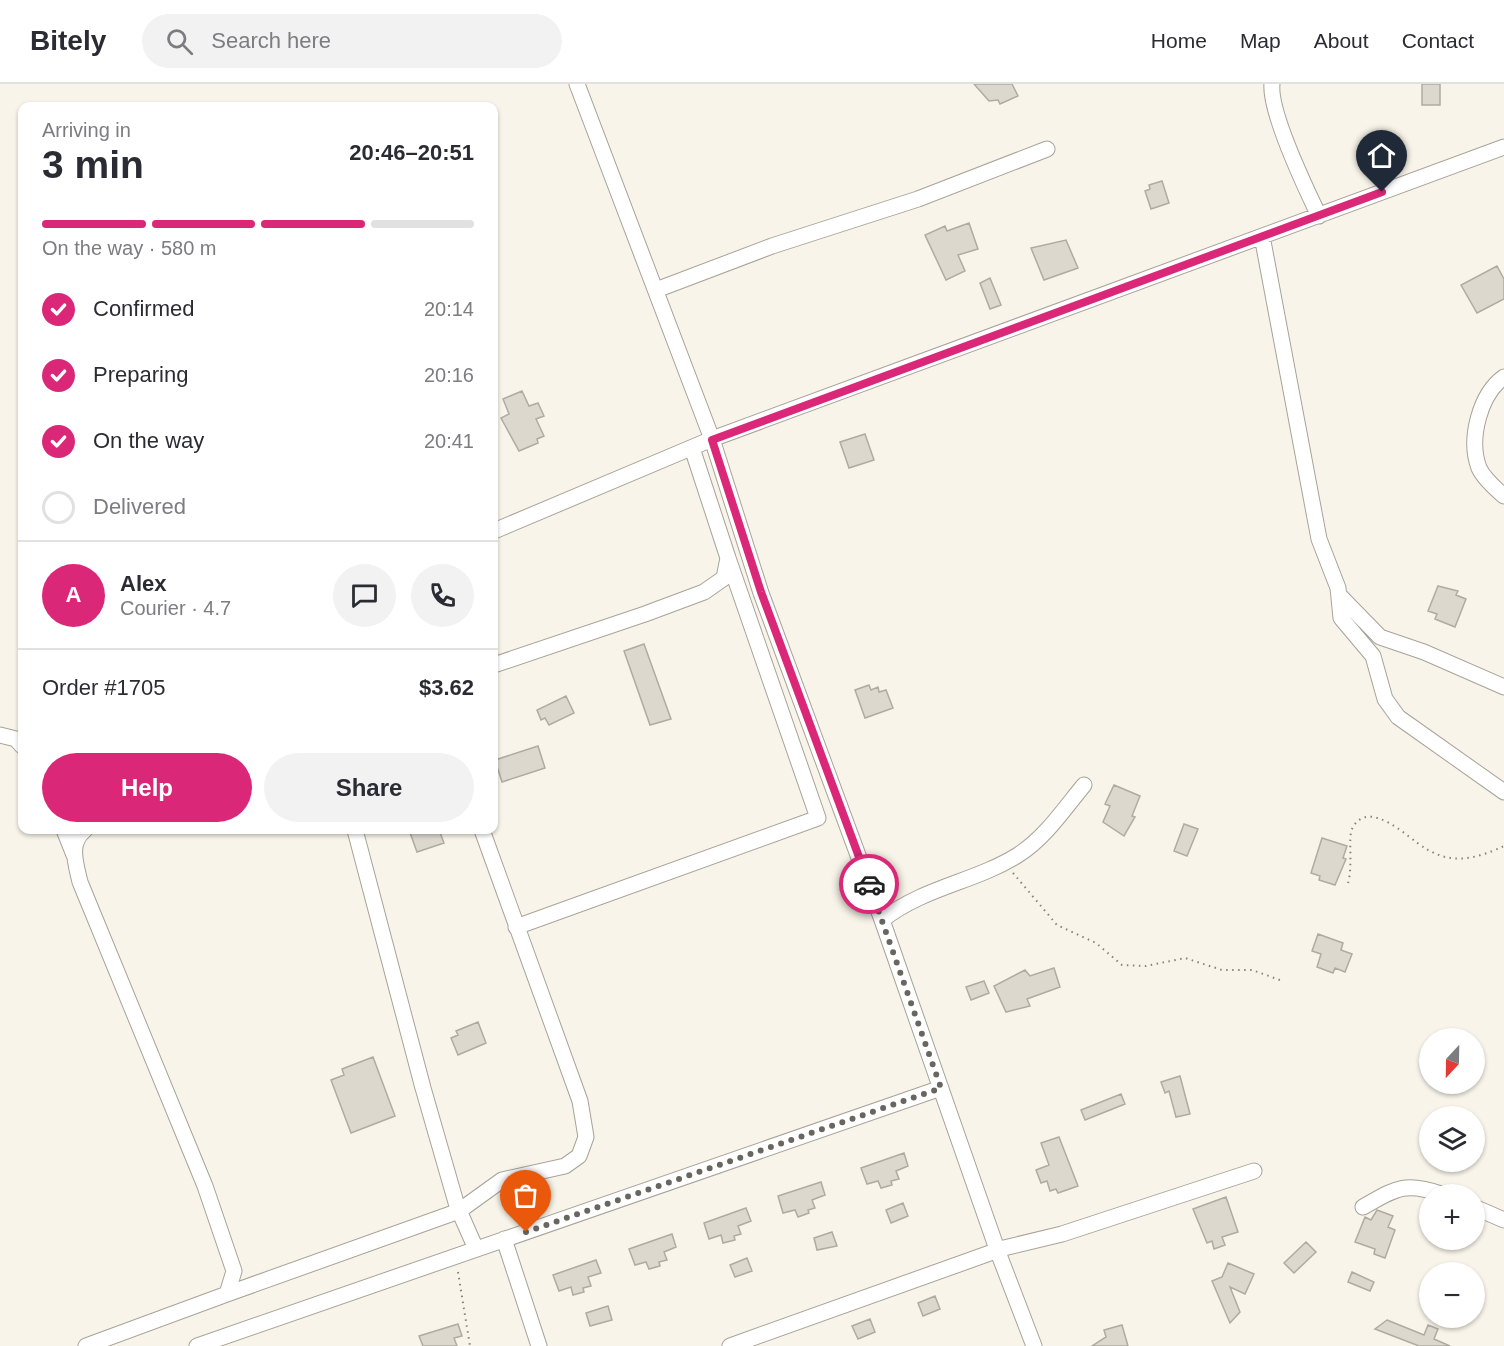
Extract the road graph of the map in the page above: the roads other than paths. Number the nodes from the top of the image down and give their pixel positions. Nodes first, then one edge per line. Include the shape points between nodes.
1 (577, 84) edge
2 (1272, 84) edge
3 (1504, 147) edge
4 (1047, 150) dead end
5 (1319, 216) junction
6 (1262, 236) junction
7 (656, 290) junction
8 (1504, 377) edge
9 (712, 440) junction
10 (692, 448) junction
11 (1504, 496) edge
12 (498, 529) edge
13 (728, 558) junction
14 (1339, 595) junction
15 (498, 664) edge
16 (1504, 687) edge
17 (0, 735) edge
18 (18, 741) edge
19 (1084, 785) dead end
20 (1504, 792) edge
21 (66, 834) edge
22 (80, 834) edge
23 (356, 834) edge
24 (483, 834) edge
25 (74, 855) junction
26 (882, 920) junction
27 (516, 927) junction
28 (941, 1088) junction
29 (1254, 1172) dead end
30 (1419, 1188) edge
31 (1363, 1207) dead end
32 (459, 1211) junction
33 (1485, 1212) edge
34 (1504, 1220) edge
35 (504, 1239) junction
36 (476, 1249) junction
37 (998, 1252) junction
38 (234, 1271) junction
39 (255, 1284) junction
40 (227, 1294) junction
41 (86, 1346) edge
42 (197, 1346) edge
43 (539, 1346) edge
44 (730, 1346) edge
45 (1034, 1346) edge

1 - 7 street
2 - 5 street via 1285,139
3 - 5 street
4 - 7 street via 918,200 772,246
5 - 6 street
6 - 9 street
6 - 14 street via 1319,539
7 - 9 street
8 - 11 street via 1494,384 1481,409 1476,446 1479,469
9 - 10 street
9 - 26 street via 761,592
10 - 12 street
10 - 13 street
13 - 15 street via 724,578 704,592
13 - 27 street via 818,818
14 - 16 street via 1380,637
14 - 20 street via 1341,618 1373,656 1385,699 1393,711
17 - 18 street
19 - 26 street via 1036,841 1002,863 913,899
21 - 25 street
22 - 25 street
23 - 32 street
24 - 27 street
25 - 38 street via 80,882 204,1186
26 - 28 street
27 - 32 street via 580,1101 586,1137 579,1156 565,1166 502,1180
28 - 35 street
28 - 37 street
29 - 37 street
30 - 31 street via 1400,1187
32 - 36 street
32 - 39 street
33 - 34 street
35 - 36 street
35 - 43 street
36 - 42 street
37 - 44 street
37 - 45 street
38 - 39 street
38 - 40 street
39 - 40 street
40 - 41 street

